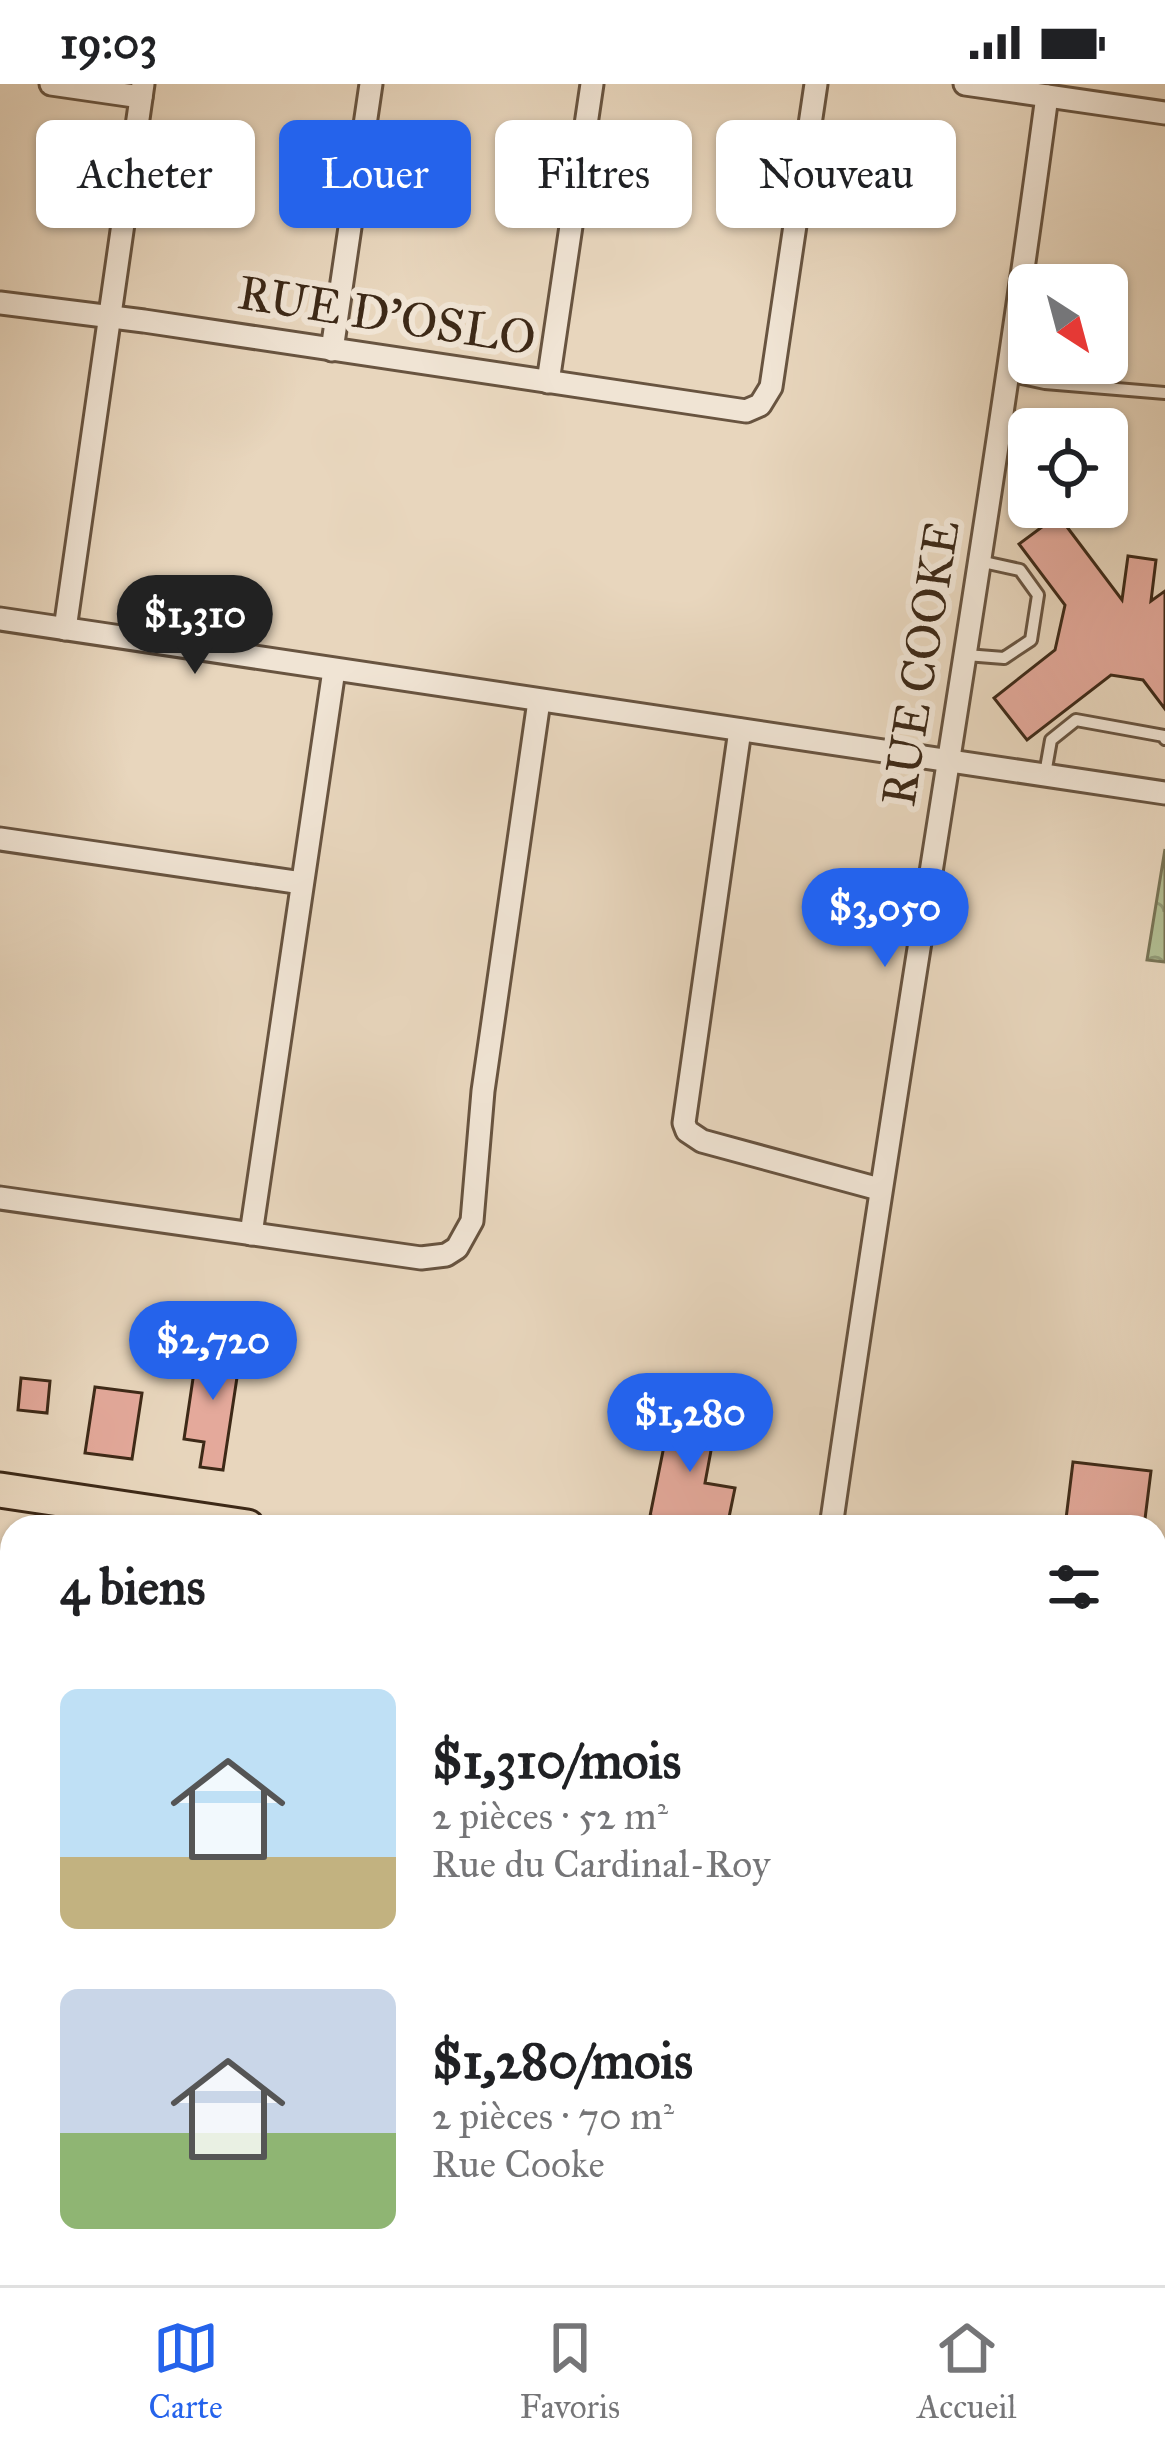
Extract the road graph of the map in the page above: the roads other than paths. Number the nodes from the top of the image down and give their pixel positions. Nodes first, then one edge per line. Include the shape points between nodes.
1 (51, 84) edge
2 (371, 84) edge
3 (592, 84) edge
4 (816, 84) edge
5 (965, 84) edge
6 (142, 91) edge
7 (1047, 96) junction
8 (1165, 113) edge
9 (0, 303) edge
10 (110, 318) junction
11 (332, 350) junction
12 (1006, 375) junction
13 (548, 382) junction
14 (1165, 393) edge
15 (979, 561) junction
16 (0, 619) edge
17 (65, 629) junction
18 (965, 656) junction
19 (334, 670) junction
20 (539, 701) junction
21 (740, 730) junction
22 (1165, 739) edge
23 (947, 760) junction
24 (1045, 775) junction
25 (1165, 794) edge
26 (0, 839) edge
27 (302, 884) junction
28 (880, 1189) junction
29 (0, 1198) edge
30 (250, 1234) junction
31 (0, 1490) edge
32 (167, 1515) edge
33 (833, 1515) edge

1 - 6 street
2 - 11 street
3 - 13 street
4 - 13 street, RUE D'OSLO via 770,387 760,405 739,411
5 - 7 street
6 - 10 street
7 - 8 street
7 - 12 street, RUE COOKE
9 - 10 street, RUE D'OSLO
10 - 11 street, RUE D'OSLO
10 - 17 street
11 - 13 street, RUE D'OSLO
12 - 14 lane
12 - 15 street, RUE COOKE
15 - 18 street, RUE COOKE
15 - 18 lane via 1020,570 1039,595 1031,640 1004,658
16 - 17 street
17 - 19 street
18 - 23 street, RUE COOKE
19 - 20 street
19 - 27 street
20 - 21 street
20 - 30 street via 472,1222 457,1248 421,1258
21 - 23 street
21 - 28 street via 684,1123 702,1141
22 - 24 lane via 1076,720 1051,740
23 - 24 street
23 - 28 street, RUE COOKE
24 - 25 street
26 - 27 street
27 - 30 street
28 - 33 street, RUE COOKE
29 - 30 street
31 - 32 main road

